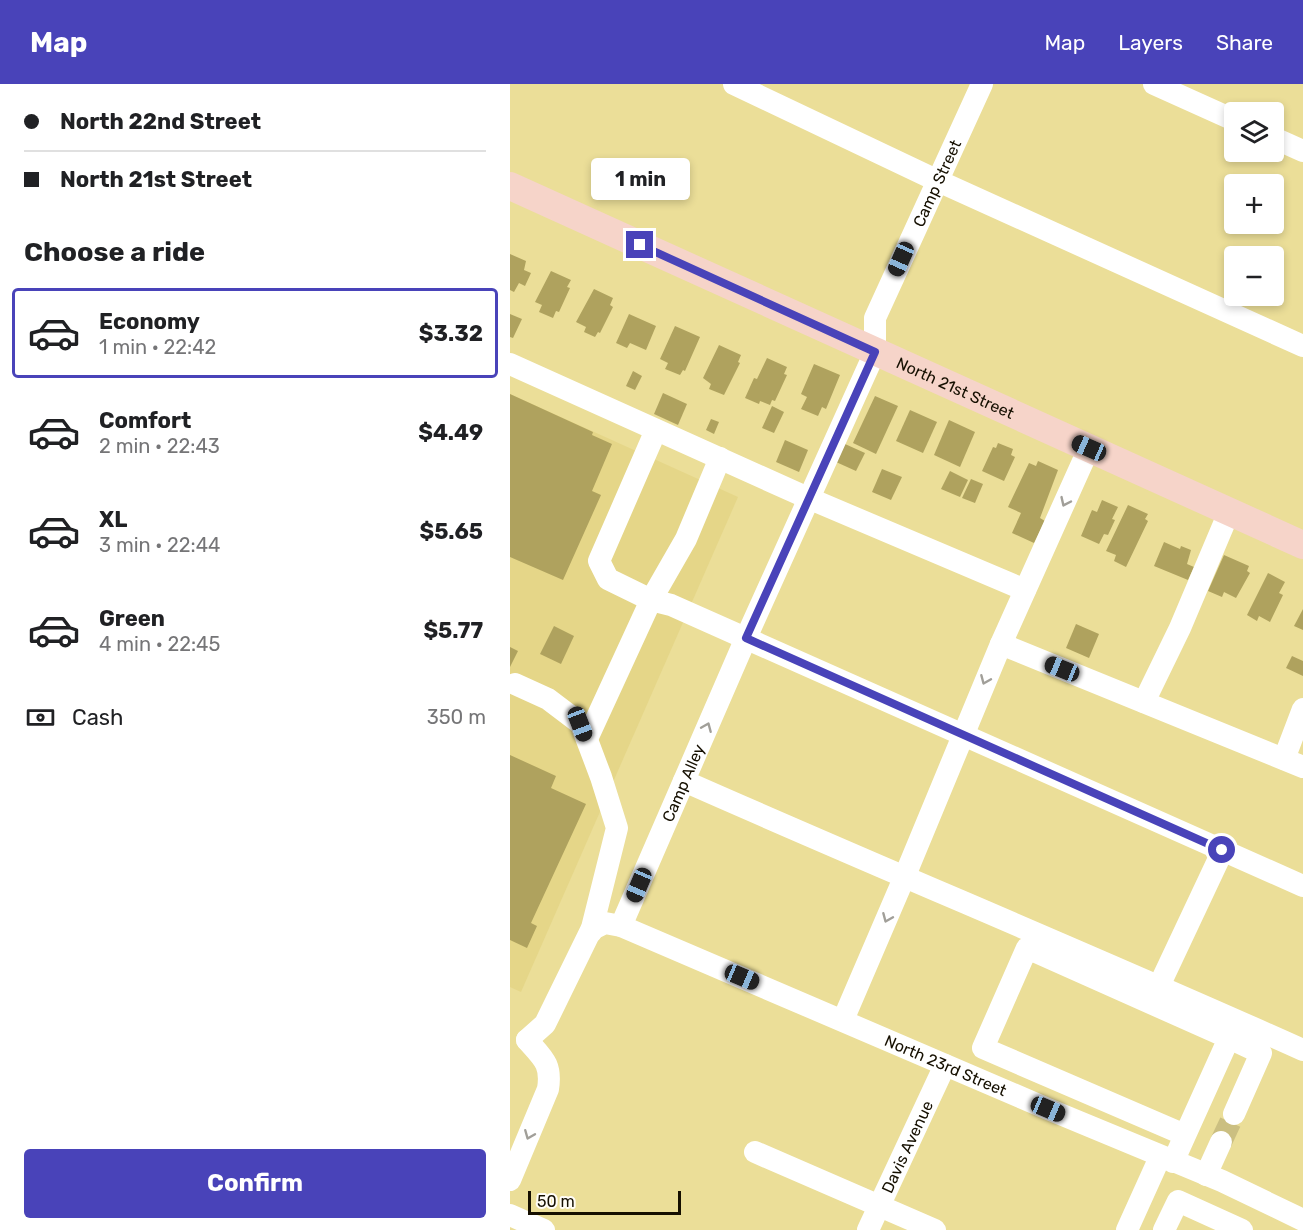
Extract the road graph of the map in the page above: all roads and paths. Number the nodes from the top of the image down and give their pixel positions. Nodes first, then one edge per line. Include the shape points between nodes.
1 (734, 84) edge
2 (982, 84) edge
3 (1154, 84) edge
4 (1224, 116) edge
5 (1284, 142) edge
6 (1303, 151) edge
7 (936, 180) junction
8 (510, 186) edge
9 (1303, 346) edge
10 (875, 352) junction
11 (510, 364) edge
12 (656, 430) junction
13 (1089, 448) junction
14 (720, 459) junction
15 (808, 498) junction
16 (1229, 512) junction
17 (1303, 545) edge
18 (1024, 590) junction
19 (661, 603) junction
20 (746, 638) junction
21 (1000, 644) junction
22 (515, 684) dead end
23 (1144, 702) junction
24 (1303, 709) edge
25 (962, 734) junction
26 (586, 739) junction
27 (1293, 763) edge
28 (684, 781) junction
29 (1222, 850) junction
30 (904, 878) junction
31 (1303, 886) edge
32 (621, 926) junction
33 (591, 932) junction
34 (1159, 986) junction
35 (843, 1020) junction
36 (519, 1038) edge
37 (1229, 1038) junction
38 (1303, 1050) edge
39 (945, 1065) junction
40 (1060, 1081) junction
41 (1048, 1109) junction
42 (1234, 1114) tunnel mouth
43 (1185, 1135) junction
44 (1221, 1142) tunnel mouth
45 (755, 1152) dead end
46 (1167, 1159) junction
47 (1214, 1178) junction
48 (510, 1180) edge
49 (880, 1205) junction
50 (510, 1215) edge
51 (1291, 1221) edge
52 (1225, 1224) edge
53 (544, 1230) edge
54 (868, 1230) edge
55 (935, 1230) edge
56 (1127, 1230) edge
57 (1164, 1230) edge

1 - 7 street
2 - 7 street, Camp Street
3 - 4 street
5 - 6 street
7 - 9 street
7 - 10 street, Camp Street via 875,318
8 - 10 main road, North 21st Street
10 - 13 main road, North 21st Street
10 - 15 street, Camp Alley
11 - 12 street
12 - 14 street
12 - 19 street via 599,561 608,579
13 - 16 main road, North 21st Street
13 -> 18 street
14 - 15 street
14 - 19 street
15 - 18 street
15 - 20 street, Camp Alley
16 - 17 main road, North 21st Street
16 - 23 street
18 - 21 street
19 - 20 street
19 - 26 street
20 - 25 street
28 -> 20 street, Camp Alley
21 - 23 street
21 -> 25 street
22 - 26 street via 548,699 580,724
23 - 27 street
24 - 27 street
25 - 29 street
25 - 30 street
26 - 33 street via 617,828
28 - 30 street
28 - 32 street, Camp Alley
29 - 31 street
29 - 34 street
30 - 34 street
30 -> 35 street
32 - 33 street via 605,922
32 - 35 street, North 23rd Street
33 - 36 street via 545,1024
34 - 38 street
35 - 39 street, North 23rd Street
36 -> 48 street via 545,1060 550,1074 548,1089
37 - 40 street via 1027,948 983,1048
37 - 42 street via 1261,1053
37 - 43 street
39 - 41 street, North 23rd Street
39 - 49 street, Davis Avenue
40 - 41 street
40 - 43 street
41 - 46 street, North 23rd Street
43 - 46 street
44 - 47 street
45 - 49 street
46 - 47 street, North 23rd Street
46 - 56 street
47 - 51 street, North 23rd Street
47 - 52 street
49 - 54 street, Davis Avenue
49 - 55 street
50 - 53 street
52 - 57 street via 1178,1201

